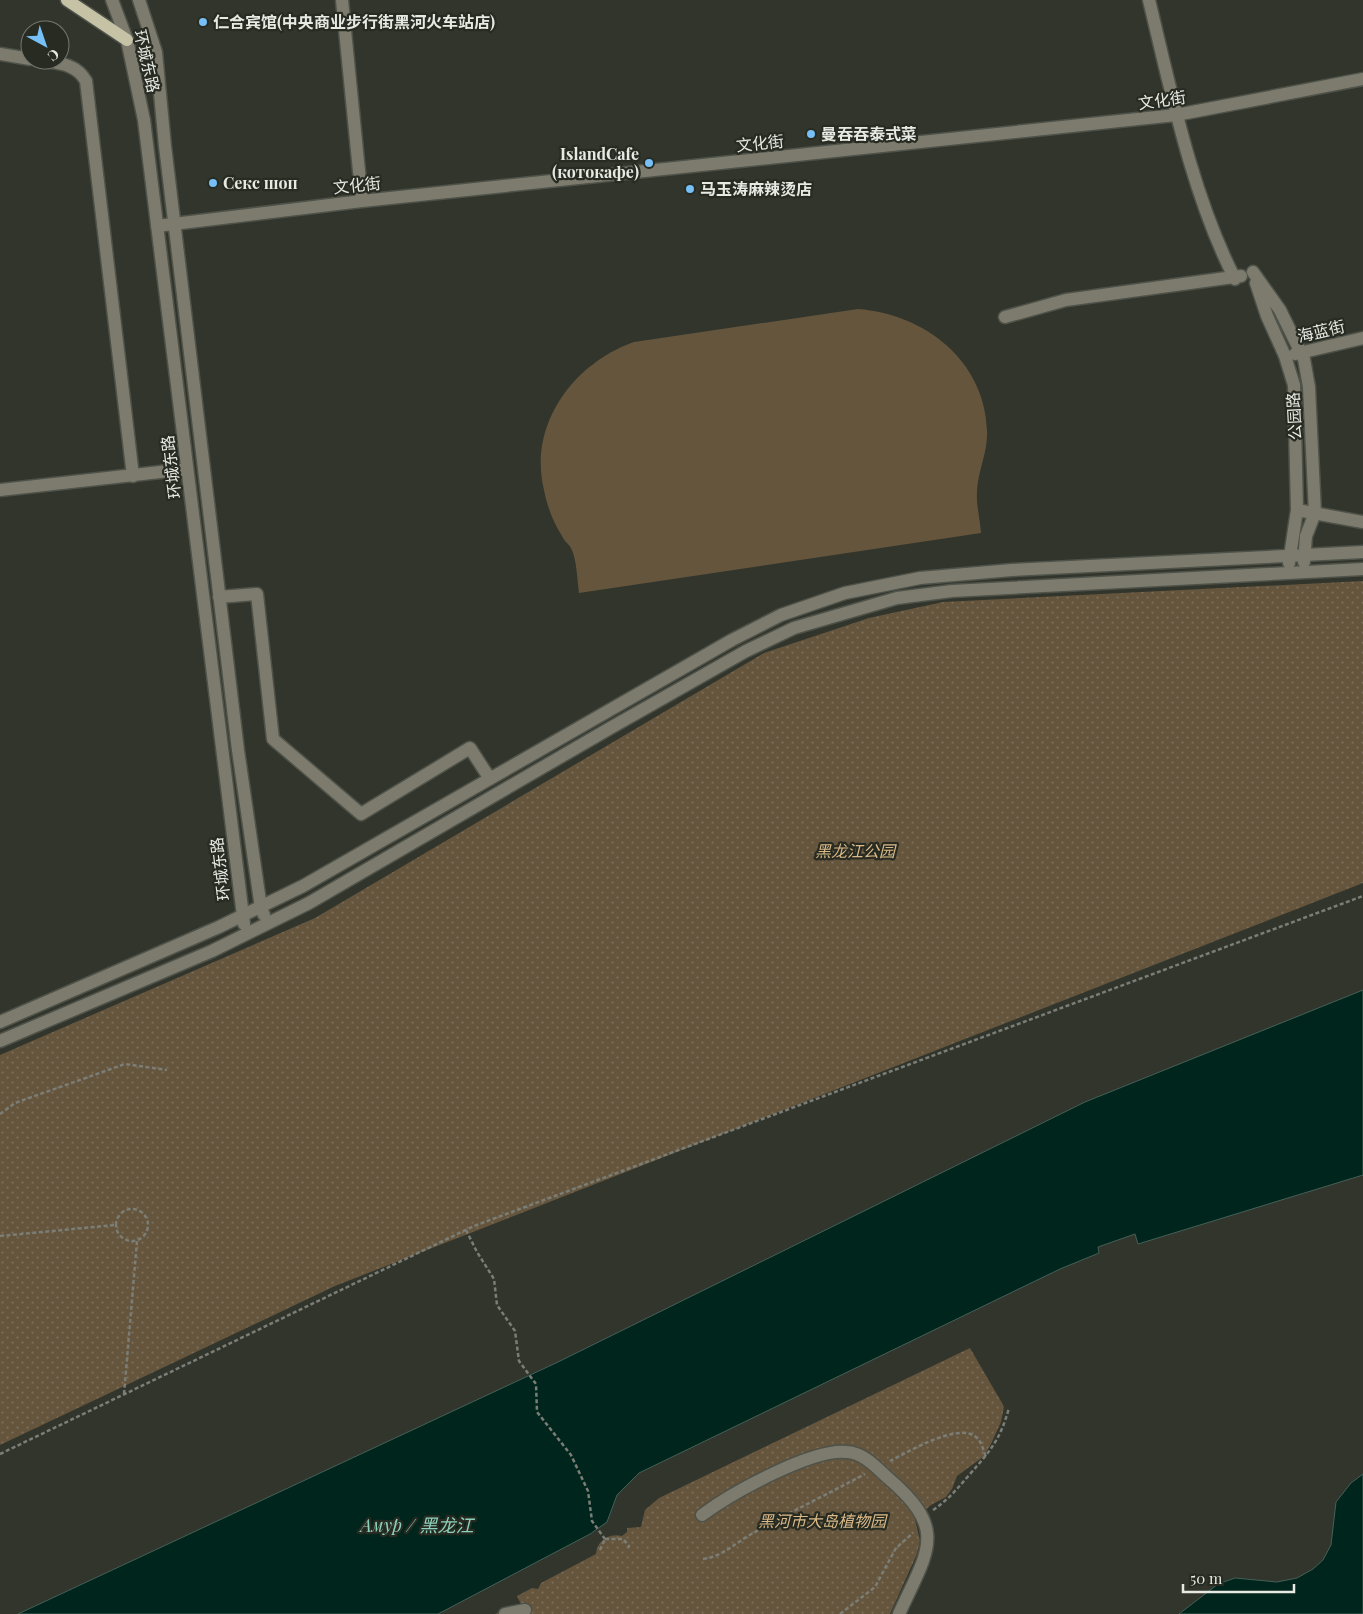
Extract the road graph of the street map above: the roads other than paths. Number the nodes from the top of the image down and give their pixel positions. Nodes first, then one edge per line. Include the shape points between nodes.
1 (67, 0) edge
2 (112, 0) edge
3 (140, 0) edge
4 (342, 0) edge
5 (1149, 0) edge
6 (127, 40) junction
7 (0, 54) edge
8 (20, 57) edge
9 (70, 66) edge
10 (1363, 79) edge
11 (1176, 115) junction
12 (362, 201) junction
13 (174, 224) junction
14 (157, 226) junction
15 (1253, 272) junction
16 (1235, 279) junction
17 (1005, 317) dead end
18 (1363, 338) edge
19 (1302, 352) junction
20 (1285, 356) junction
21 (187, 469) junction
22 (133, 476) junction
23 (0, 490) edge
24 (1297, 510) junction
25 (1315, 513) junction
26 (1363, 522) edge
27 (1363, 552) edge
28 (1304, 555) junction
29 (1289, 556) junction
30 (1363, 569) edge
31 (1304, 572) junction
32 (1289, 573) junction
33 (219, 597) junction
34 (490, 779) junction
35 (261, 908) junction
36 (242, 917) junction
37 (268, 924) junction
38 (248, 934) junction
39 (0, 1022) edge
40 (0, 1040) edge
41 (702, 1515) dead end
42 (525, 1610) dead end
43 (505, 1614) edge
44 (899, 1614) edge

1 - 6 main road
2 - 6 street, 环城东路
3 - 13 street, 环城东路 via 156,52
4 - 12 street
5 - 11 street
6 - 14 street, 环城东路 via 144,120
7 - 8 street
9 - 22 street via 82,73 86,81
10 - 11 street, 文化街
11 - 12 street, 文化街
11 - 16 street via 1219,247
12 - 13 street, 文化街
13 - 14 street, 文化街
13 - 33 street, 环城东路
14 - 21 street, 环城东路
15 - 16 street
15 - 19 street, 公园路 via 1280,310
15 - 20 street, 公园路 via 1267,316
16 - 17 street via 1066,300
18 - 19 street, 海蓝街
19 - 20 street, 海蓝街
19 - 25 street, 公园路 via 1309,387
20 - 24 street, 公园路 via 1294,385
21 - 22 street
21 - 36 street, 环城东路
22 - 23 street
24 - 25 street
24 - 29 street, 公园路
25 - 26 street
25 - 28 street, 公园路 via 1306,536
27 - 28 street
28 - 29 street
28 - 31 street, 公园路
29 - 32 street, 公园路
29 - 34 street via 956,575 893,582 846,593 781,616 732,640
30 - 31 street
31 - 32 street
32 - 37 street via 952,591 897,598 794,628 746,651
33 - 34 street via 257,594 273,740 361,814 470,748
33 - 35 street, 环城东路
34 - 35 street
35 - 36 street
35 - 37 street, 环城东路
36 - 38 street, 环城东路
36 - 39 street
37 - 38 street
38 - 40 street
41 - 44 street via 744,1487 825,1455 847,1452 869,1461 909,1496 925,1520 925,1556
42 - 43 street

